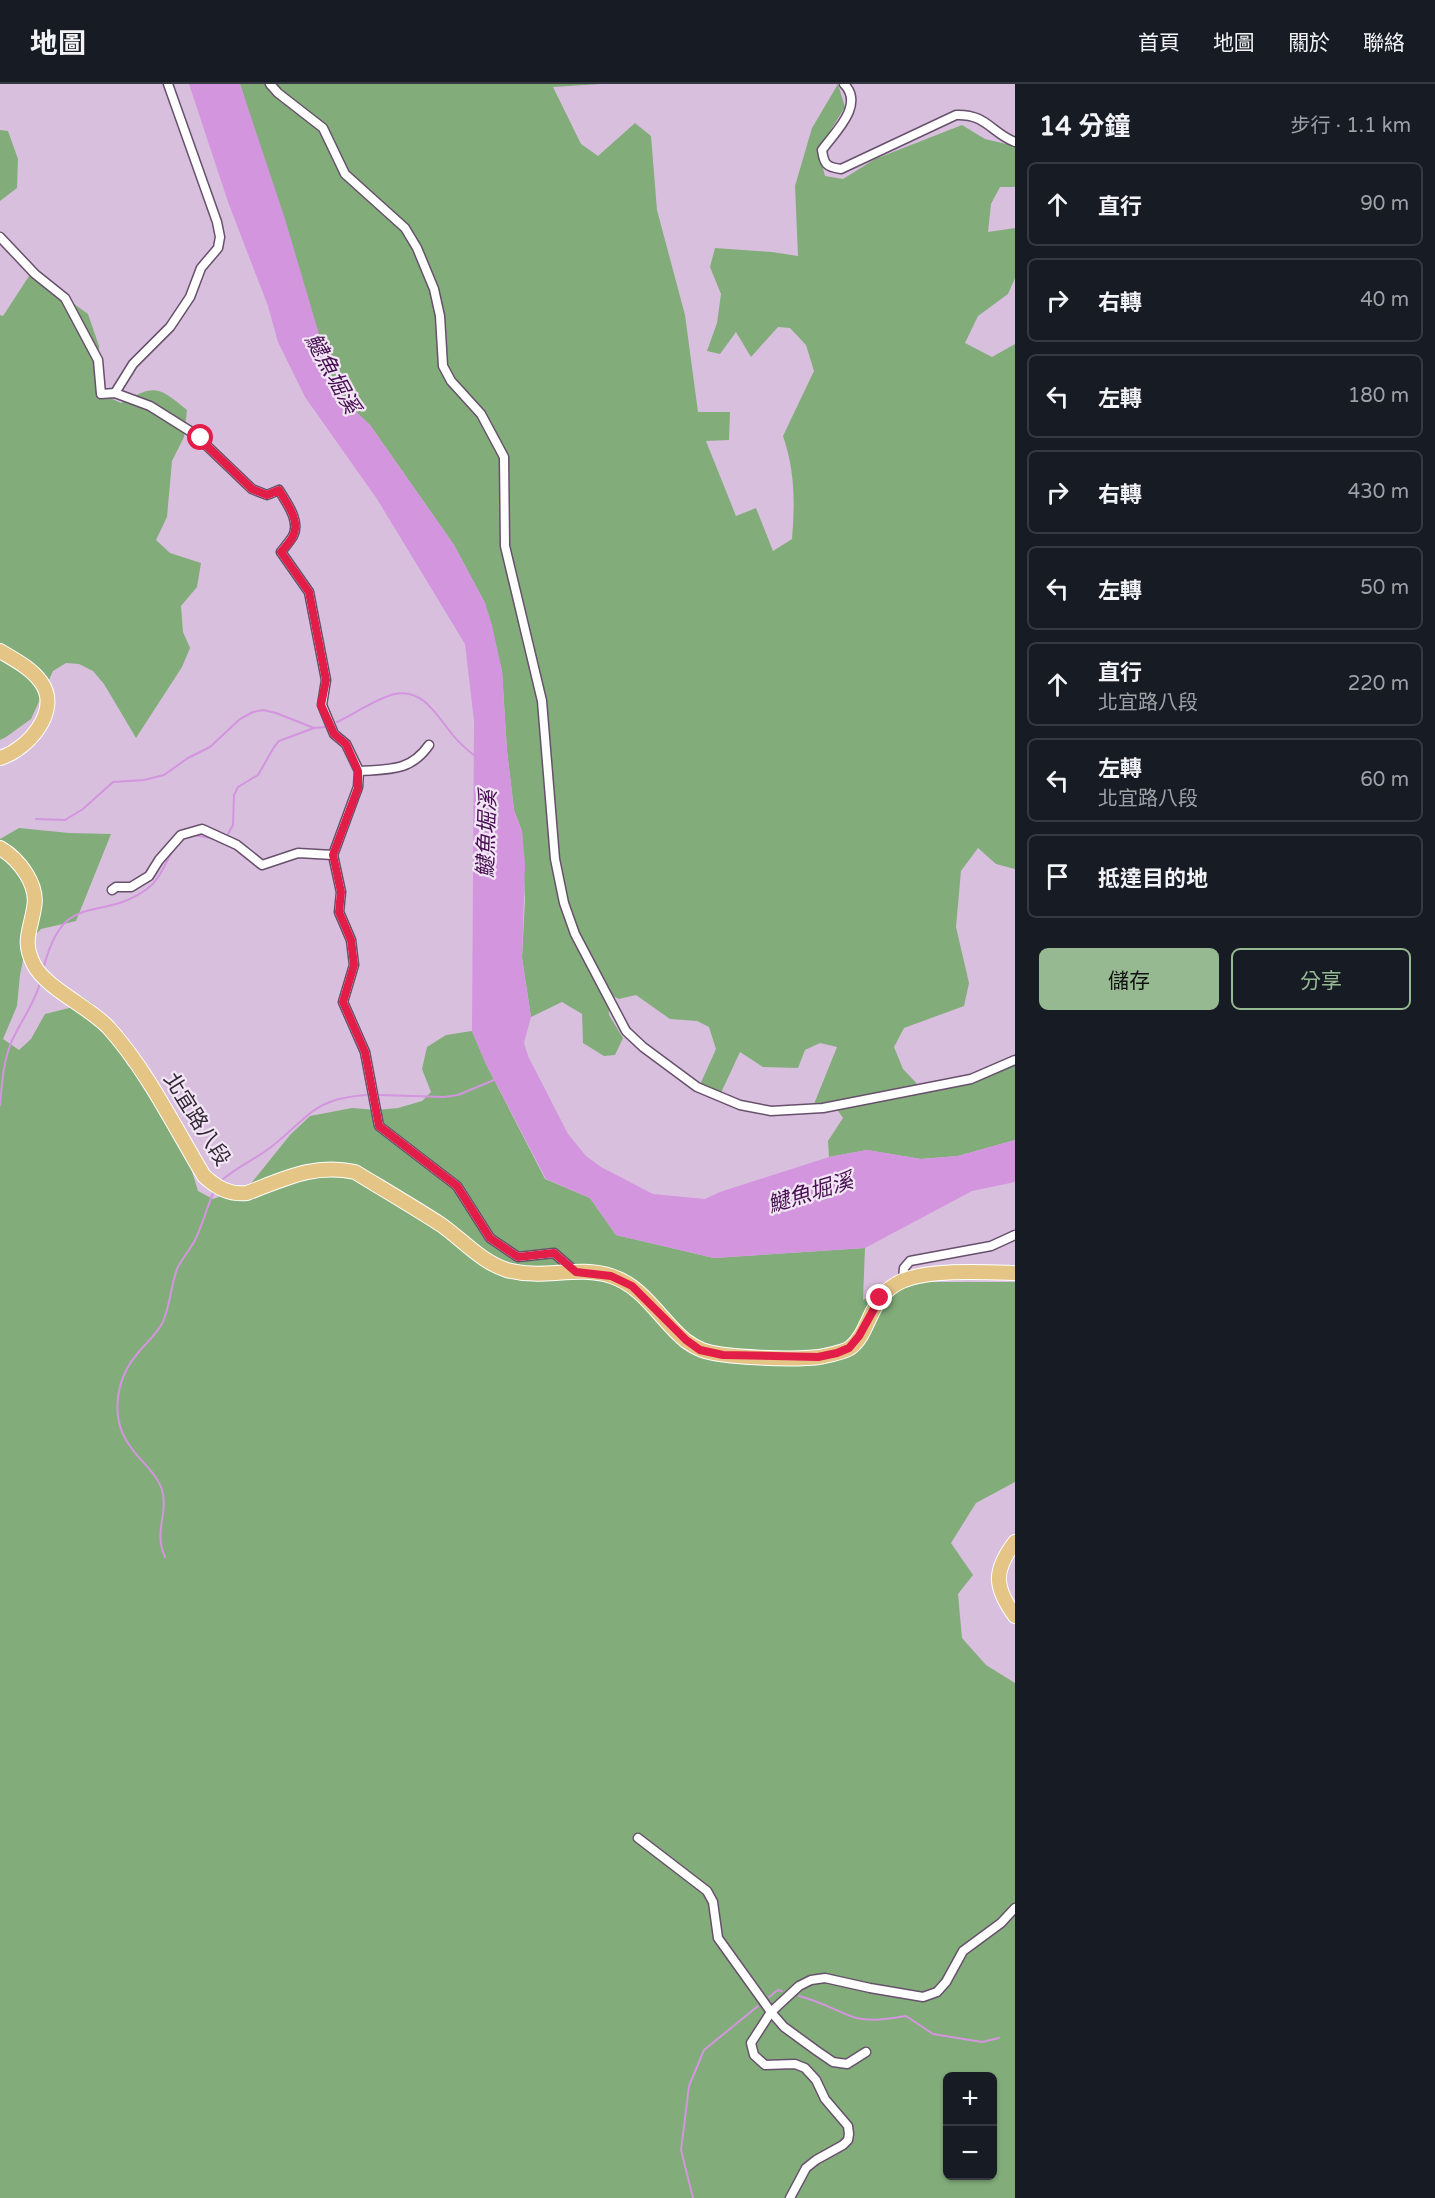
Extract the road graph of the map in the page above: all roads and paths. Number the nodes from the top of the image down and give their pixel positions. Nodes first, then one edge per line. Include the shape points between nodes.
1 (168, 84) edge
2 (270, 84) edge
3 (844, 84) edge
4 (1015, 142) edge
5 (0, 237) edge
6 (115, 393) junction
7 (0, 651) edge
8 (429, 745) dead end
9 (0, 758) edge
10 (358, 771) junction
11 (0, 848) edge
12 (333, 855) junction
13 (112, 890) dead end
14 (1015, 1060) edge
15 (1015, 1235) edge
16 (576, 1272) junction
17 (1015, 1273) edge
18 (903, 1281) junction
19 (1015, 1542) edge
20 (1015, 1616) edge
21 (638, 1838) dead end
22 (1015, 1908) edge
23 (771, 2012) junction
24 (866, 2052) dead end
25 (790, 2198) edge

1 - 6 street via 220,237 218,248 201,268 170,327 133,364
2 - 14 street via 323,128 345,174 405,228 434,289 443,366 451,381 481,414 504,457 505,546 542,701 555,859 564,903 575,934 626,1031 697,1088 740,1105 771,1111 823,1108 971,1079
3 - 4 street via 851,94 850,112 822,150 823,162 828,167 841,169 956,115 984,121
5 - 6 street via 35,274 65,298 98,360 101,394
6 - 10 street via 150,406 201,438 252,489 267,495 279,490 295,527 294,536 281,552 309,592 326,680 321,705
7 - 9 main road via 27,667 41,682 48,700 42,722 33,735 22,748
8 - 10 street via 421,757 401,768
10 - 12 street via 358,788
11 - 16 main road, 北宜路八段 via 21,866 33,892 35,906 26,945 36,968 105,1024 122,1043 204,1176 213,1184 237,1194 309,1170 355,1172 504,1269 525,1274
12 - 13 street via 298,853 262,865 237,845 202,829 181,835 149,876 131,887
12 - 16 street via 341,892 339,912 351,940 354,965 343,1002 365,1052 379,1126 457,1186 490,1238 518,1257 554,1253
15 - 18 street via 991,1246 910,1261 904,1268
16 - 18 main road, 北宜路八段 via 611,1276 632,1286 700,1350 773,1357 818,1357 849,1348 880,1298
17 - 18 main road, 北宜路八段 via 963,1272
19 - 20 main road via 998,1577 1000,1593
21 - 23 street via 707,1891 718,1938
22 - 23 street via 963,1951 937,1992 923,1996 825,1978 799,1986
23 - 24 street via 784,2027 833,2062 847,2064
23 - 25 street via 751,2043 754,2055 765,2065 795,2064 806,2068 825,2100 848,2126 849,2134 843,2145 806,2168

